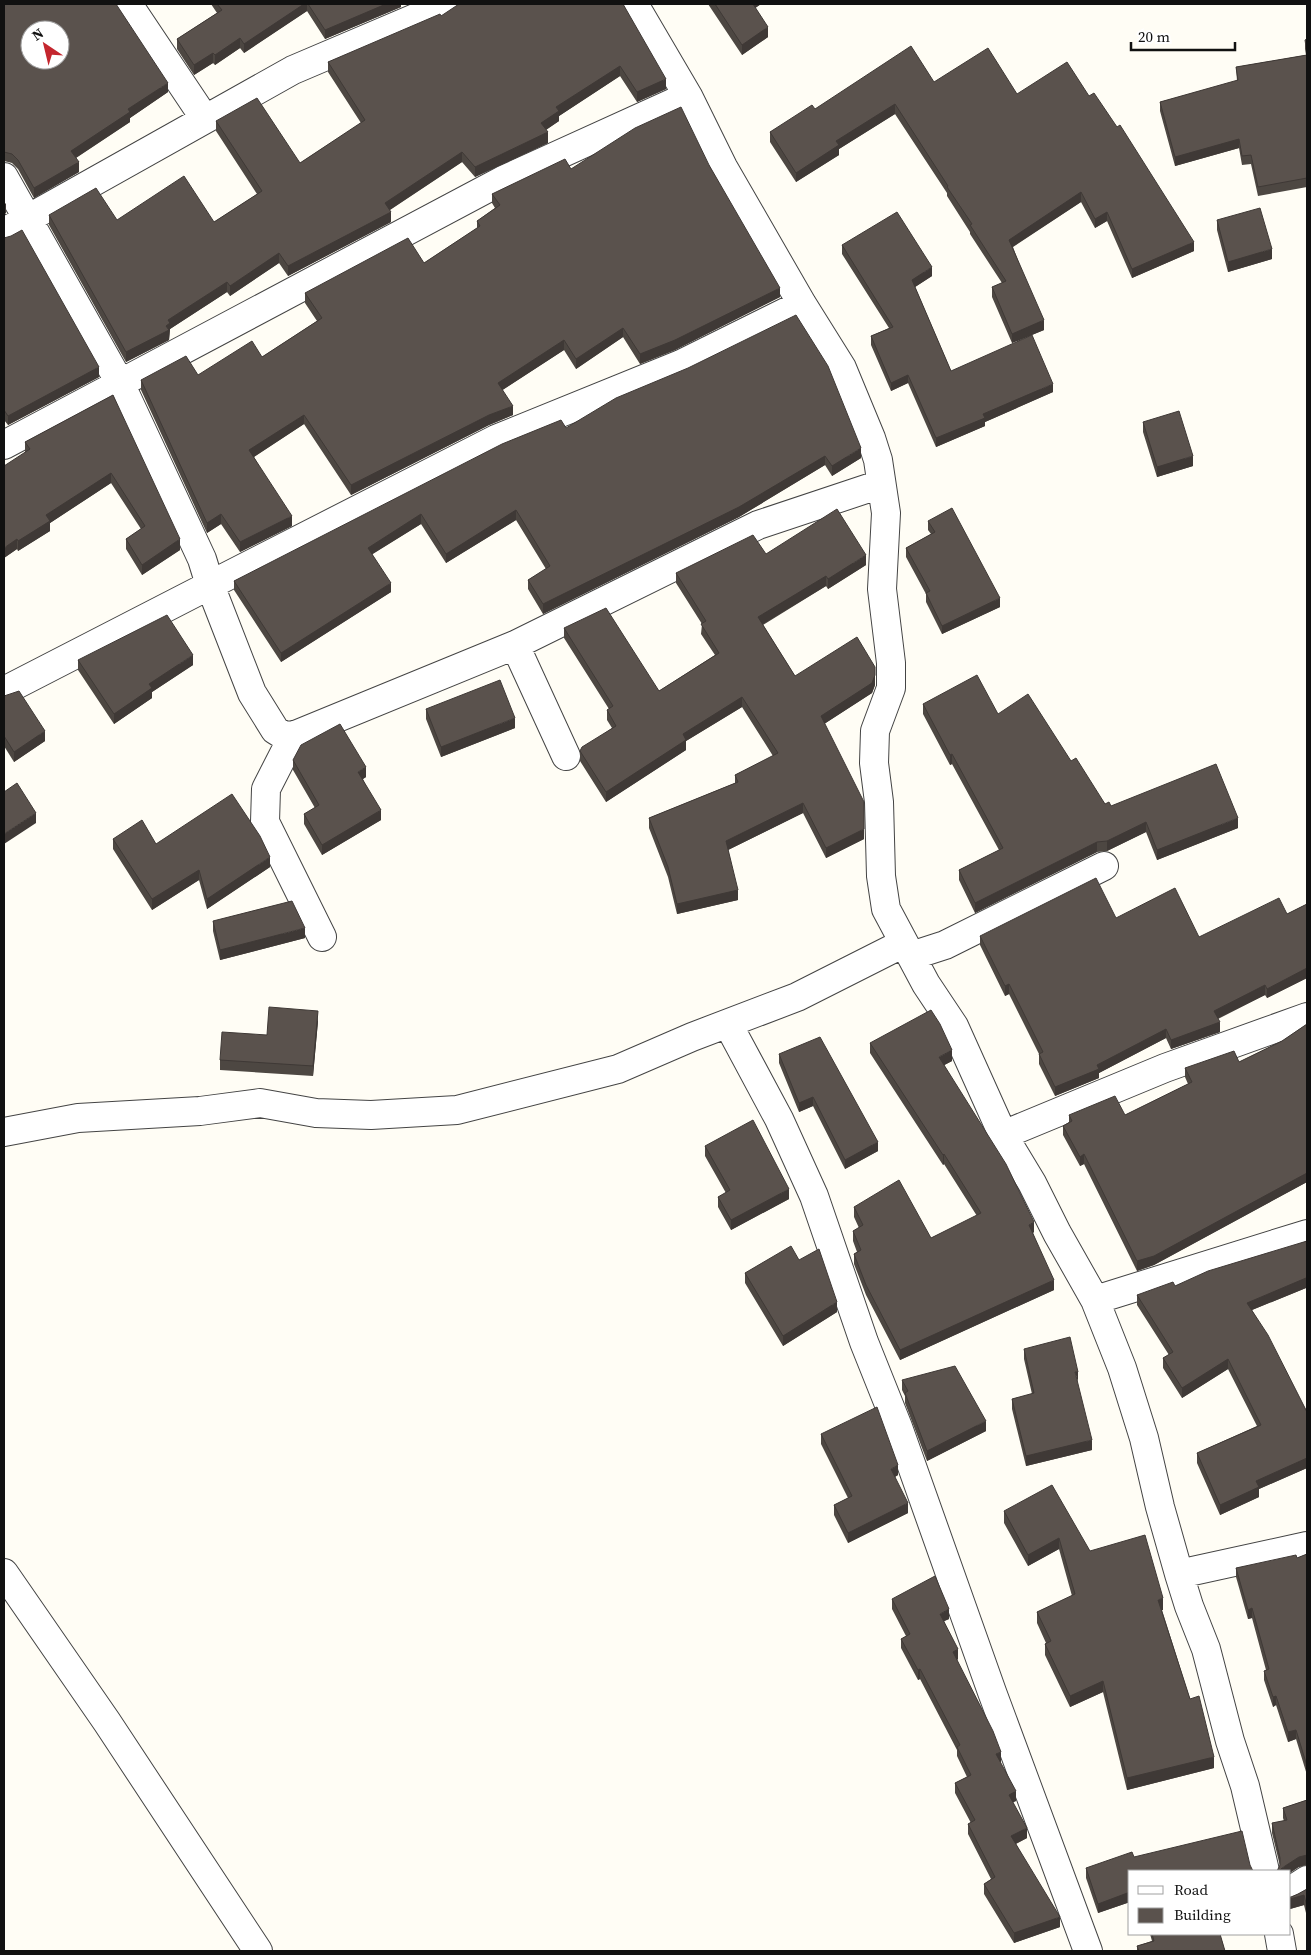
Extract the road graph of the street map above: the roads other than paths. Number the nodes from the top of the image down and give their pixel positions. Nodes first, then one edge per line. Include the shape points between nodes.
1 (128, 4) edge
2 (448, 4) edge
3 (634, 4) edge
4 (688, 96) junction
5 (205, 119) junction
6 (4, 177) edge
7 (28, 218) junction
8 (4, 232) edge
9 (802, 304) junction
10 (120, 383) junction
11 (4, 445) edge
12 (881, 484) junction
13 (210, 585) junction
14 (515, 646) junction
15 (4, 690) edge
16 (293, 736) junction
17 (566, 756) dead end
18 (1104, 866) dead end
19 (322, 937) dead end
20 (904, 944) junction
21 (1307, 1017) edge
22 (728, 1024) junction
23 (4, 1132) edge
24 (1003, 1134) junction
25 (1307, 1234) edge
26 (1095, 1300) junction
27 (1307, 1546) edge
28 (4, 1573) edge
29 (1179, 1574) junction
30 (1265, 1870) edge
31 (1307, 1880) edge
32 (1291, 1891) edge
33 (1279, 1935) edge
34 (258, 1951) edge
35 (1088, 1951) edge
36 (1282, 1951) edge

1 - 5 street
2 - 5 street via 293,70
3 - 4 street
4 - 9 street via 723,167
4 - 10 street via 503,180
5 - 7 street
6 - 7 street
7 - 8 street
7 - 10 street
9 - 12 street via 842,368 857,400 878,460
9 - 13 street via 681,364 496,439
10 - 11 street
10 - 13 street via 202,559
12 - 14 street via 758,525
12 - 20 street via 886,513 882,589 892,688 875,731 874,763 886,909
13 - 15 street
13 - 16 street via 252,693 275,730
14 - 16 street
14 - 17 street
16 - 19 street via 266,789 265,822
18 - 20 street via 945,945
20 - 22 street via 797,997
20 - 24 street via 954,1026
21 - 24 street via 1165,1068
22 - 23 street via 618,1069 457,1110 371,1115 316,1113 260,1104 78,1118
22 - 35 street via 779,1118 814,1196 864,1342 898,1427
24 - 26 street
25 - 26 street
26 - 29 street via 1122,1368 1144,1438
27 - 29 street
28 - 34 street
29 - 30 street via 1206,1649
31 - 32 street
33 - 36 street

